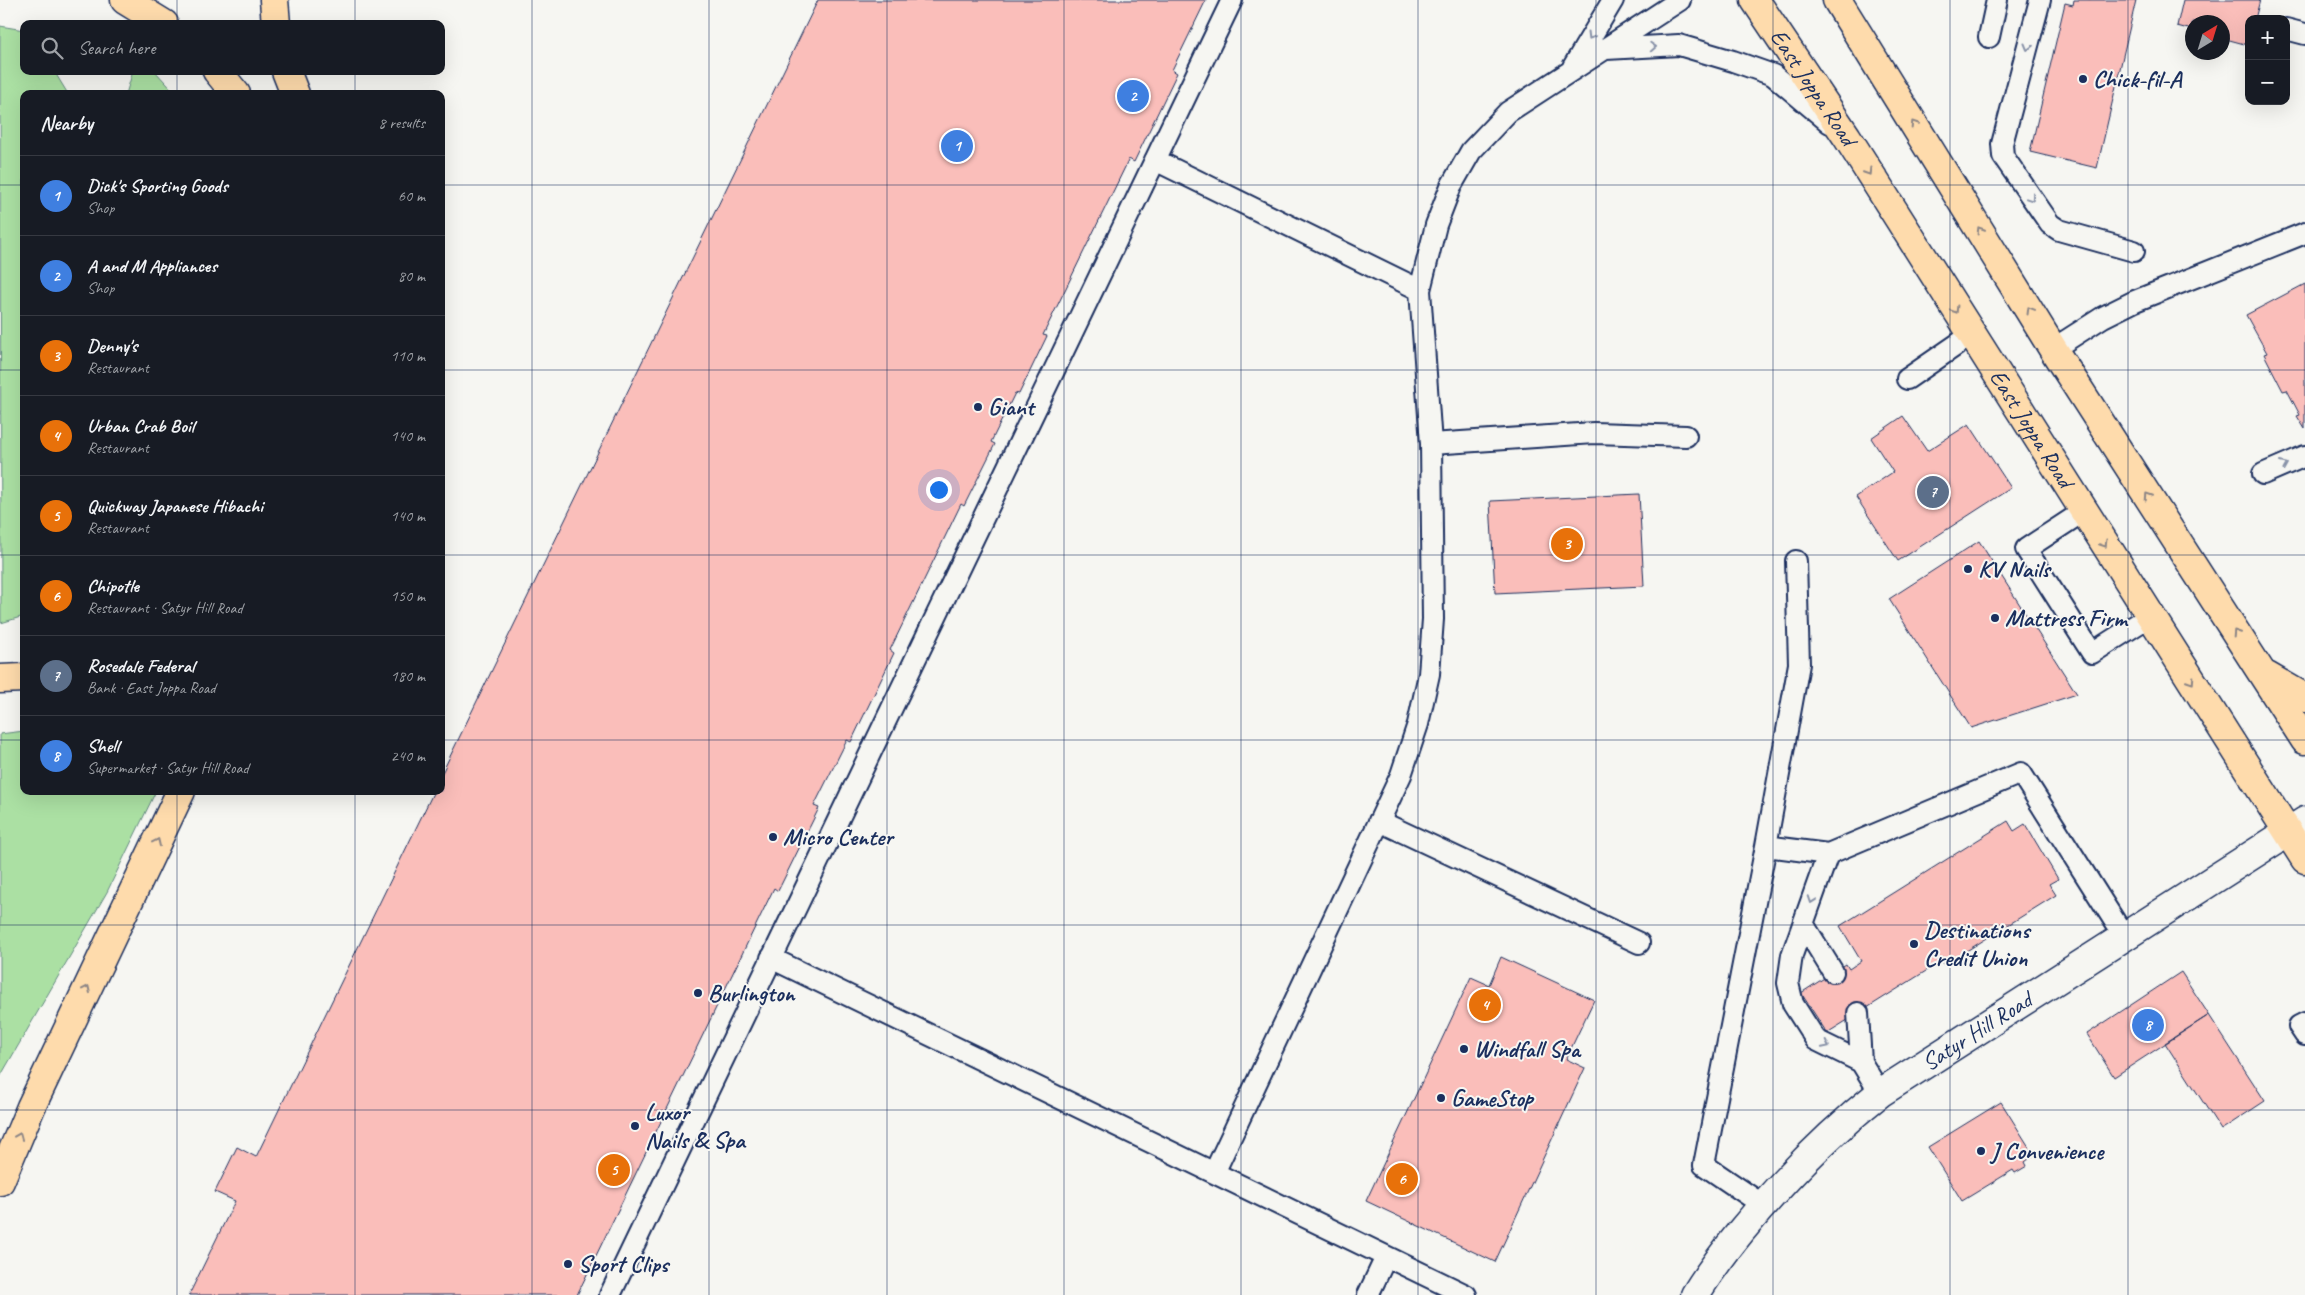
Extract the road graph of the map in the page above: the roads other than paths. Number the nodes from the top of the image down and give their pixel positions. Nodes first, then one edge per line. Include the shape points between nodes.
1 (125, 0) edge
2 (274, 0) edge
3 (1232, 0) edge
4 (1613, 0) edge
5 (1680, 0) edge
6 (1755, 0) edge
7 (1836, 0) edge
8 (1997, 0) edge
9 (2040, 0) edge
10 (158, 20) edge
11 (276, 20) edge
12 (2290, 30) edge
13 (2305, 34) edge
14 (1989, 37) dead end
15 (1604, 50) junction
16 (1570, 71) junction
17 (220, 75) edge
18 (288, 75) edge
19 (233, 90) edge
20 (293, 90) edge
21 (1847, 138) junction
22 (1155, 160) junction
23 (2305, 233) edge
24 (2134, 251) dead end
25 (1420, 290) junction
26 (1971, 335) junction
27 (2053, 349) junction
28 (1906, 379) dead end
29 (1686, 436) dead end
30 (1431, 444) junction
31 (2305, 456) edge
32 (2263, 474) dead end
33 (2084, 511) junction
34 (1796, 560) dead end
35 (2150, 616) junction
36 (2263, 674) junction
37 (20, 678) edge
38 (0, 679) edge
39 (2305, 698) edge
40 (2305, 740) edge
41 (179, 795) edge
42 (1379, 821) junction
43 (2296, 827) edge
44 (1766, 846) junction
45 (1828, 854) junction
46 (2305, 859) edge
47 (1804, 925) junction
48 (2124, 936) junction
49 (1639, 943) dead end
50 (771, 958) junction
51 (1833, 972) dead end
52 (1858, 1013) dead end
53 (2305, 1023) edge
54 (2305, 1035) edge
55 (1861, 1062) junction
56 (1880, 1093) junction
57 (1214, 1173) junction
58 (0, 1181) edge
59 (1763, 1205) junction
60 (1386, 1257) junction
61 (610, 1295) edge
62 (1368, 1295) edge
63 (1466, 1295) edge
64 (1695, 1295) edge

1 - 10 main road
2 - 11 main road
3 - 22 lane
4 -> 16 lane
5 - 15 lane
6 - 21 main road, East Joppa Road
27 -> 7 main road
8 - 14 lane
9 -> 24 lane via 2002,144 2003,156 2050,224 2059,230
12 - 13 lane
15 - 16 lane
15 -> 21 lane via 1679,45 1773,75
16 - 25 lane via 1508,112 1471,151 1451,186 1436,226
17 - 19 main road
18 - 20 main road
21 -> 26 main road, East Joppa Road
22 - 25 lane
22 - 50 lane
23 - 27 lane via 2135,301
25 - 30 lane
26 - 28 lane
26 - 33 main road, East Joppa Road
36 -> 27 main road
29 - 30 lane via 1594,433
30 - 42 lane via 1433,618 1429,674 1418,724 1401,775
32 -> 31 lane
33 -> 35 main road, East Joppa Road
33 - 35 lane via 2026,549 2031,557 2092,653
34 - 44 lane via 1798,664
35 -> 43 main road, East Joppa Road
36 - 39 main road
36 - 40 main road
37 - 38 main road
58 -> 41 main road via 31,1107
42 - 49 lane
42 - 57 lane
43 - 46 main road, East Joppa Road
43 - 48 street, Satyr Hill Road
44 - 45 lane
44 - 59 lane via 1704,1165
45 -> 47 lane
45 - 48 lane via 2020,772
47 - 51 lane
47 -> 55 lane via 1792,955 1788,983 1793,1004 1816,1040
48 - 56 street, Satyr Hill Road
50 - 57 lane
50 - 61 lane
52 - 55 lane
53 - 54 lane via 2299,1026
55 - 56 lane
56 - 59 street, Satyr Hill Road via 1844,1121
57 - 60 lane
59 - 64 street, Satyr Hill Road via 1708,1273
60 - 62 lane
60 - 63 lane

